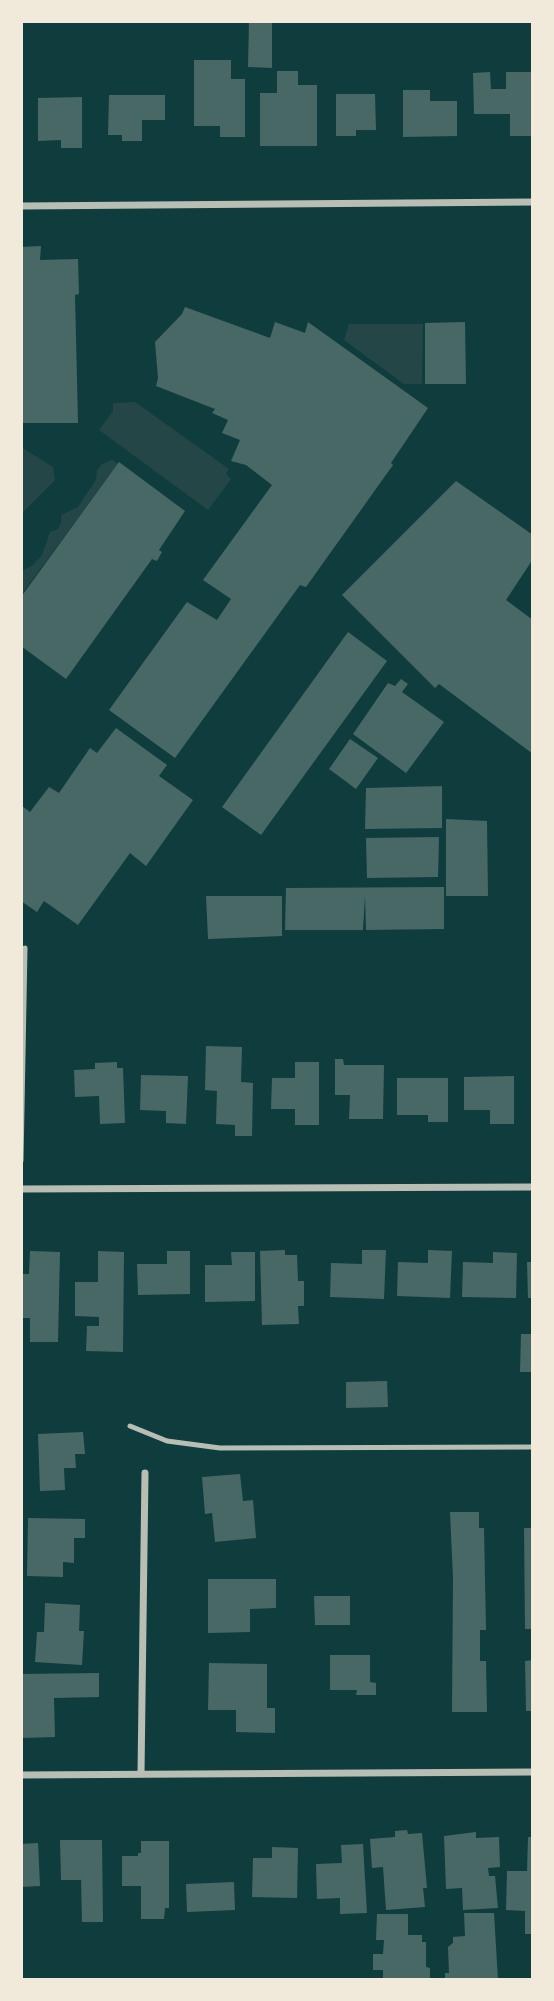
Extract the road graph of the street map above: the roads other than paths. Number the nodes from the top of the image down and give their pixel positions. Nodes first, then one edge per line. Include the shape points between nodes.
1 (533, 202) edge
2 (21, 206) edge
3 (25, 948) dead end
4 (21, 1161) edge
5 (533, 1188) edge
6 (21, 1189) edge
7 (130, 1426) dead end
8 (533, 1447) edge
9 (145, 1473) dead end
10 (533, 1772) edge
11 (141, 1773) junction
12 (21, 1775) edge

1 - 2 street
3 - 4 lane
5 - 6 street
7 - 8 lane via 167,1441 220,1448
9 - 11 street
10 - 11 street
11 - 12 street

